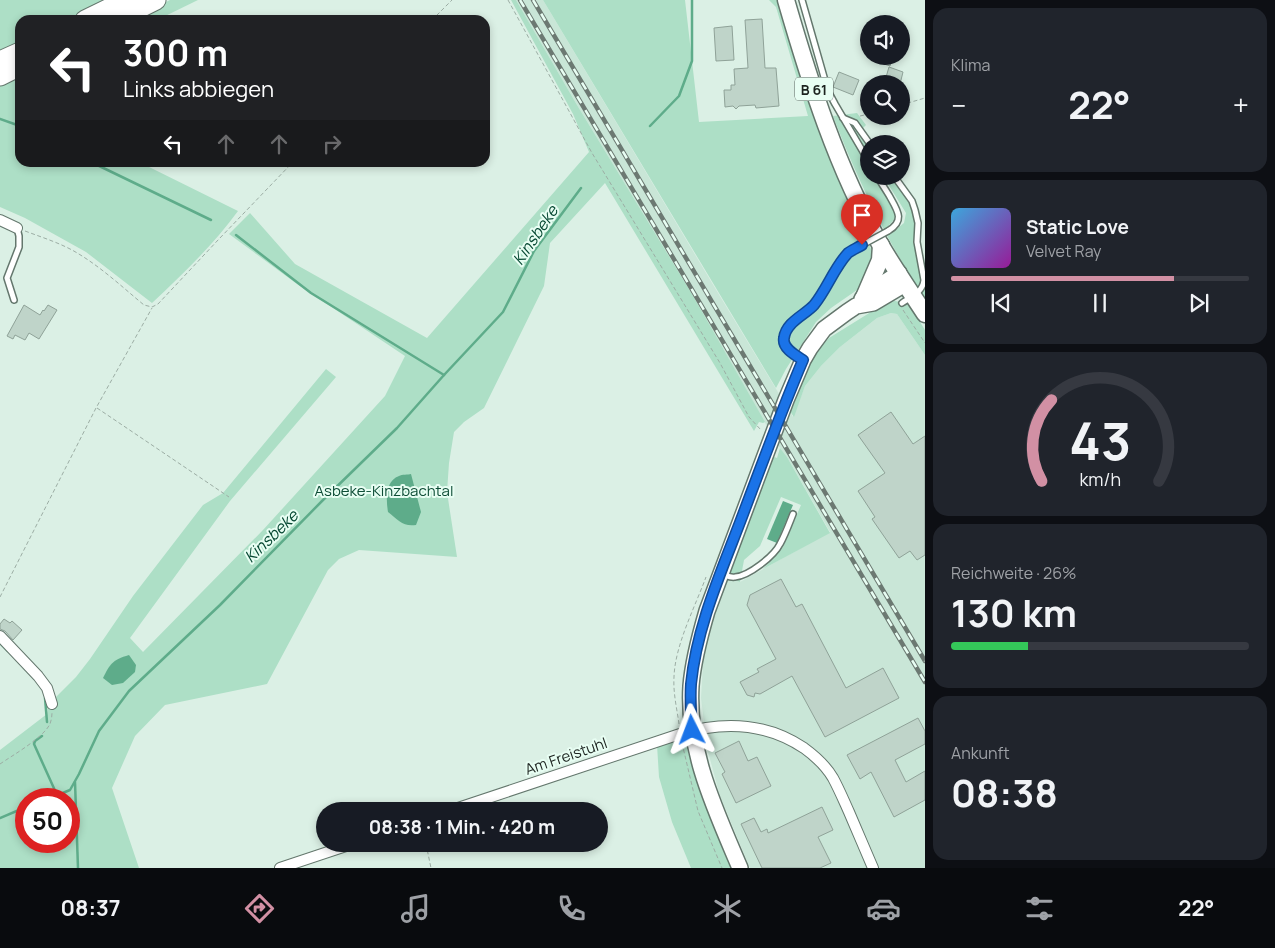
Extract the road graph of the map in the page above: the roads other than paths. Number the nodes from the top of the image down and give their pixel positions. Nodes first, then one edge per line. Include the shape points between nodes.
1 (126, 0) edge
2 (156, 0) edge
3 (786, 0) edge
4 (802, 0) edge
5 (95, 15) edge
6 (126, 15) edge
7 (15, 54) edge
8 (0, 61) edge
9 (15, 68) edge
10 (0, 76) edge
11 (843, 118) junction
12 (864, 135) edge
13 (860, 147) edge
14 (882, 185) edge
15 (900, 185) edge
16 (0, 220) edge
17 (17, 228) joint
18 (885, 238) junction
19 (905, 289) junction
20 (14, 300) dead end
21 (861, 301) junction
22 (925, 314) edge
23 (803, 360) junction
24 (793, 514) dead end
25 (721, 574) junction
26 (0, 636) edge
27 (52, 704) road end
28 (686, 732) junction
29 (475, 802) edge
30 (328, 852) edge
31 (280, 868) edge
32 (740, 868) edge
33 (874, 868) edge

1 - 5 highway
2 - 6 highway
3 - 18 main road, B 61 via 835,148 853,189
4 - 11 lane via 828,91
7 - 8 highway
9 - 10 highway
11 - 12 lane via 855,123
11 - 13 lane
14 - 18 lane via 899,218
15 - 19 lane via 912,201 918,223 917,242 924,280 919,291
16 - 17 street
17 - 20 lane via 19,247 7,278
18 - 19 main road, B 61
18 - 21 main road via 880,260
18 - 23 lane, bridge via 848,253 819,299 786,331 784,342 788,349
19 - 21 main road
19 - 22 main road, B 61
21 - 23 main road via 824,329
23 - 25 main road
24 - 25 lane via 780,545 759,565 735,577
25 - 28 main road via 696,653
26 - 27 street via 38,676 47,688
28 - 29 street, Am Freistuhl
28 - 32 main road
28 - 33 street, Am Freistuhl via 708,727 749,726 784,736 808,751 832,777
30 - 31 street

